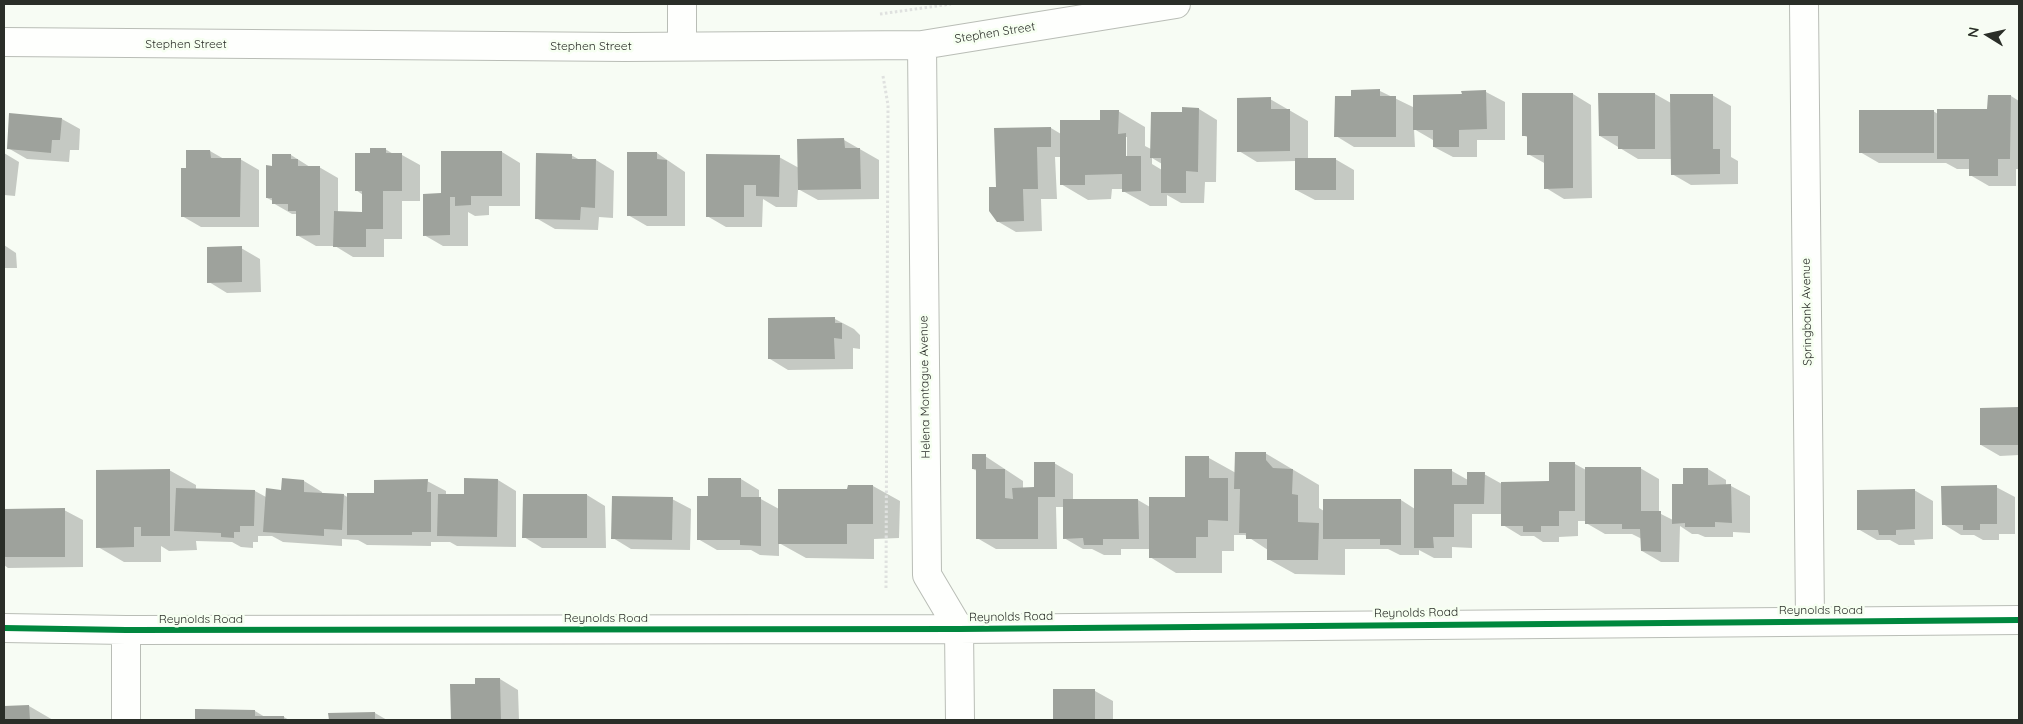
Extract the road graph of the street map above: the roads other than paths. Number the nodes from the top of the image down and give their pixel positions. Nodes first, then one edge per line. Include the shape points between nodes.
1 (682, 4) edge
2 (1176, 4) edge
3 (1804, 4) edge
4 (4, 42) edge
5 (922, 45) junction
6 (682, 46) junction
7 (2019, 620) edge
8 (1810, 621) junction
9 (4, 628) edge
10 (959, 629) junction
11 (126, 630) junction
12 (126, 720) edge
13 (960, 720) edge

1 - 6 street
2 - 5 street, Stephen Street
3 - 8 street, Springbank Avenue
4 - 6 street, Stephen Street
5 - 6 street, Stephen Street
5 - 10 street, Helena Montague Avenue via 927,575
7 - 8 street, Reynolds Road
8 - 10 street, Reynolds Road
9 - 11 street, Reynolds Road
10 - 11 street, Reynolds Road
10 - 13 street
11 - 12 street

